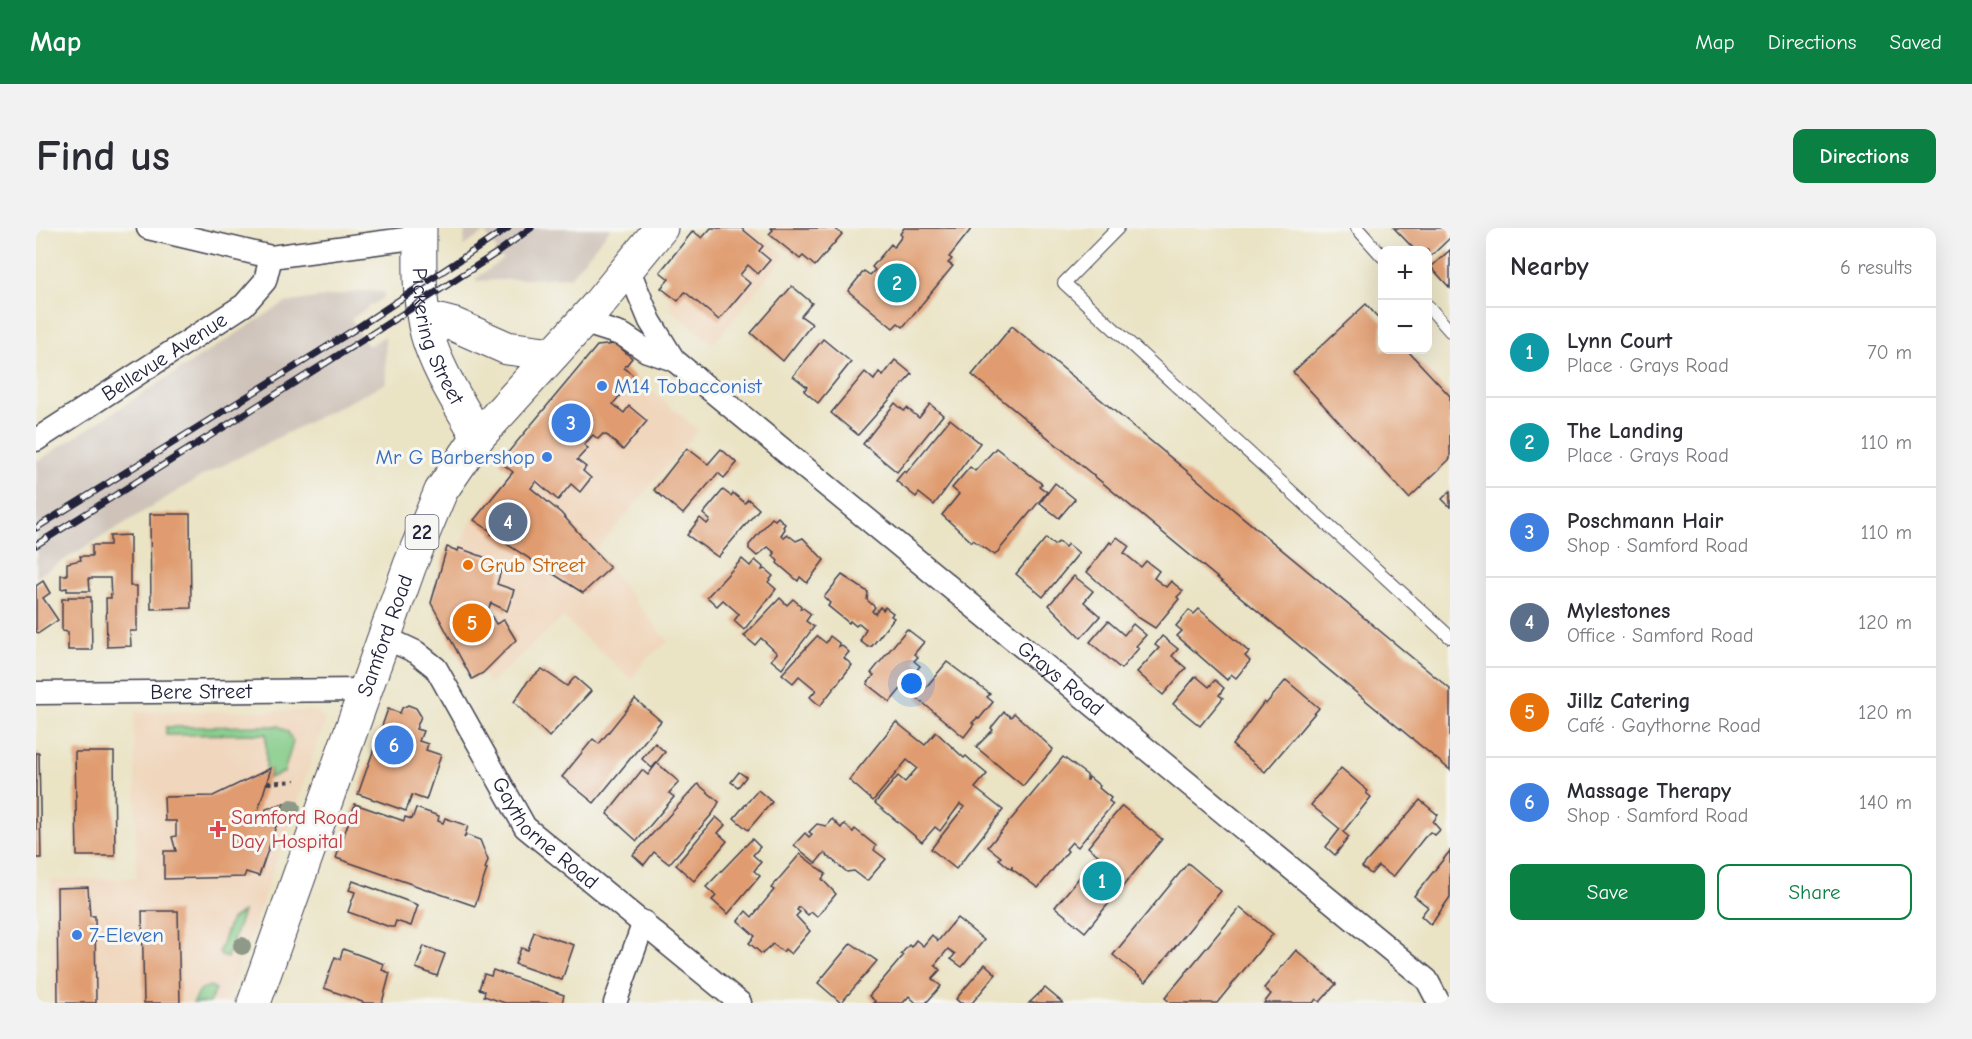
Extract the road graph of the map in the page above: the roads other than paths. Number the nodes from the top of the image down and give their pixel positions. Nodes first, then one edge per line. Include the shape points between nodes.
1 (147, 228) edge
2 (661, 228) edge
3 (1118, 228) edge
4 (1357, 228) edge
5 (420, 233) edge
6 (1378, 251) edge
7 (271, 257) junction
8 (628, 268) junction
9 (1432, 311) edge
10 (424, 317) junction
11 (582, 322) junction
12 (1450, 331) edge
13 (553, 354) junction
14 (674, 360) junction
15 (478, 437) junction
16 (36, 440) edge
17 (384, 637) junction
18 (1450, 637) edge
19 (366, 690) junction
20 (36, 693) edge
21 (644, 922) junction
22 (254, 1003) edge
23 (615, 1003) edge
24 (740, 1003) edge
25 (1439, 1003) edge

1 - 7 street
2 - 8 main road, Samford Road / 22
3 - 18 lane via 1064,283
4 - 6 lane
5 - 7 street
5 - 10 main road, Pickering Street
7 - 16 street, Bellevue Avenue via 265,281 244,305
8 - 11 main road, Samford Road / 22
8 - 14 street, Grays Road via 650,321
9 - 12 lane
10 - 13 main road via 455,324 499,346
10 - 15 main road, Pickering Street via 432,347
11 - 13 main road, Samford Road / 22
11 - 14 street, Grays Road via 622,335 647,351
13 - 15 main road, Samford Road / 22
14 - 25 street, Grays Road via 1427,980
15 - 17 main road, Samford Road / 22 via 432,510
17 - 19 main road, Samford Road / 22
17 - 21 street, Gaythorne Road via 416,652 436,668 525,827
19 - 20 street, Bere Street
19 - 22 main road, Samford Road / 22
21 - 23 street
21 - 24 street, Gaythorne Road

